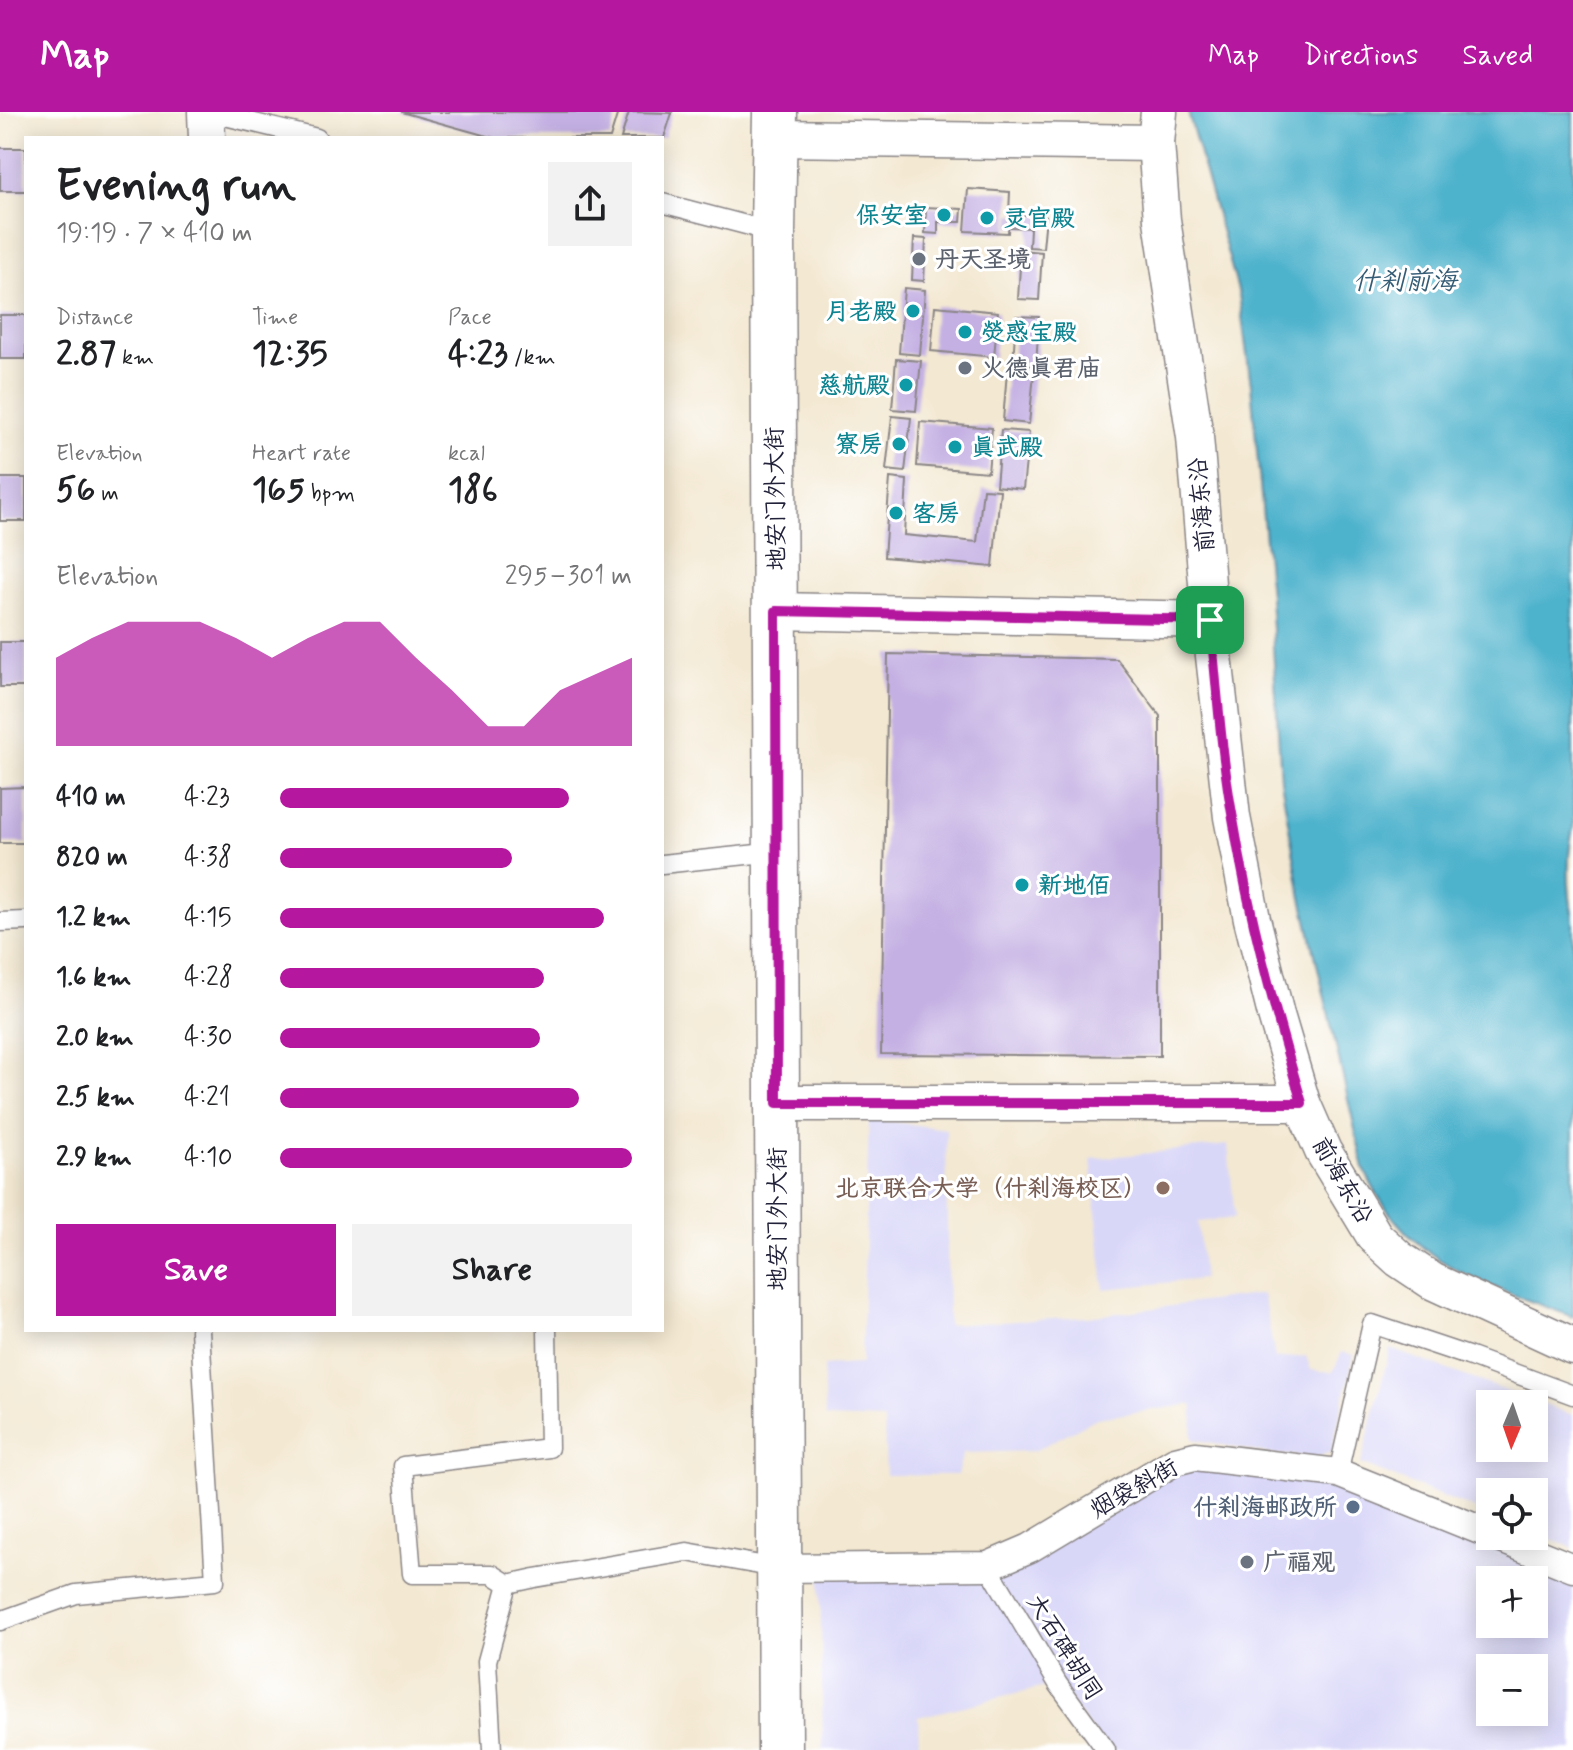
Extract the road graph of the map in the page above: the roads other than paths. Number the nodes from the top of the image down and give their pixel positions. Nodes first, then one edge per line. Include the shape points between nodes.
1 (207, 112) edge
2 (775, 125) edge
3 (1158, 127) edge
4 (207, 136) edge
5 (309, 136) edge
6 (664, 204) edge
7 (773, 232) junction
8 (776, 611) junction
9 (1210, 620) junction
10 (776, 852) junction
11 (664, 864) edge
12 (24, 921) edge
13 (0, 922) edge
14 (777, 1103) junction
15 (1302, 1103) junction
16 (200, 1332) edge
17 (547, 1332) edge
18 (1573, 1346) edge
19 (1573, 1395) edge
20 (1338, 1473) junction
21 (1476, 1529) edge
22 (1529, 1550) edge
23 (988, 1566) junction
24 (777, 1568) junction
25 (1573, 1568) edge
26 (508, 1584) junction
27 (0, 1621) edge
28 (492, 1750) edge
29 (780, 1750) edge
30 (1106, 1750) edge

1 - 4 street
1 - 5 lane
2 - 3 street
2 - 7 main road, 地安门外大街
3 - 9 street, 前海东沿 via 1165,247 1195,437
6 - 7 lane
7 - 8 main road, 地安门外大街
8 - 9 street
8 - 10 main road, 地安门外大街
9 - 15 street, 前海东沿 via 1238,846 1252,919
10 - 11 lane
10 - 14 main road, 地安门外大街
12 - 13 lane
14 - 15 street
14 - 24 main road, 地安门外大街
15 - 18 street, 前海东沿 via 1323,1151 1375,1237 1399,1259 1432,1281
16 - 27 lane via 215,1581 76,1594
17 - 26 lane via 549,1448 403,1466 412,1574 492,1574
19 - 20 lane via 1372,1324
20 - 21 street, 烟袋斜街
20 - 23 street, 烟袋斜街 via 1195,1456 1175,1461 1030,1548
22 - 25 street, 烟袋斜街
23 - 24 street, 烟袋斜街
23 - 30 lane, 大石碑胡同 via 1058,1684
24 - 26 lane via 687,1552
24 - 29 main road, 地安门外大街
26 - 28 lane via 487,1661

